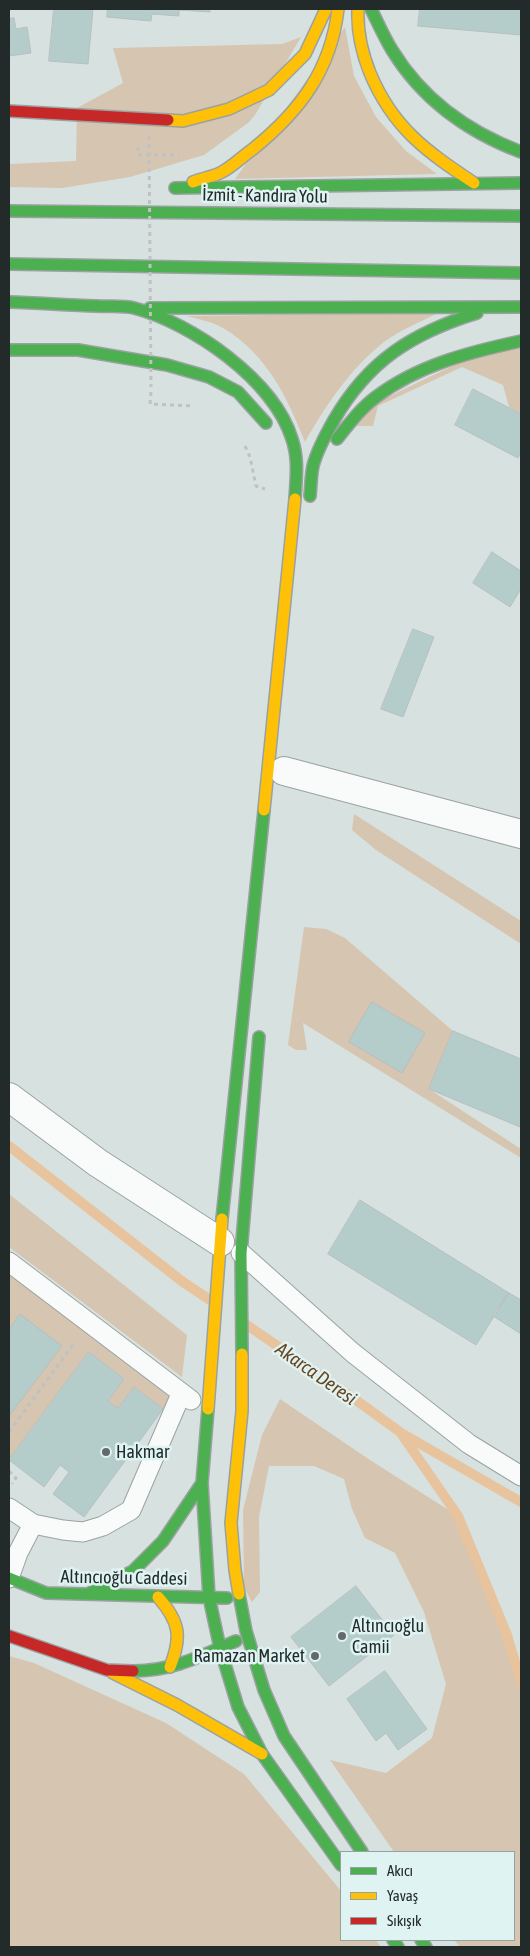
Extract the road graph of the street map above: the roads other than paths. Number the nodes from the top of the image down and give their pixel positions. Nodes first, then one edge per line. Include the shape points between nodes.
1 (326, 9) edge
2 (338, 9) edge
3 (358, 9) edge
4 (371, 9) edge
5 (9, 111) edge
6 (521, 152) edge
7 (474, 183) junction
8 (521, 183) edge
9 (139, 200) dead end
10 (9, 211) edge
11 (103, 212) junction
12 (521, 216) edge
13 (9, 264) edge
14 (521, 273) edge
15 (9, 302) edge
16 (500, 306) junction
17 (521, 306) edge
18 (133, 308) junction
19 (521, 341) edge
20 (9, 350) edge
21 (270, 432) dead end
22 (284, 466) dead end
23 (295, 499) junction
24 (284, 771) dead end
25 (521, 834) edge
26 (260, 1027) dead end
27 (9, 1097) edge
28 (230, 1247) junction
29 (9, 1262) edge
30 (182, 1394) junction
31 (206, 1409) junction
32 (521, 1476) edge
33 (202, 1483) junction
34 (9, 1508) edge
35 (33, 1524) junction
36 (9, 1578) edge
37 (87, 1595) junction
38 (158, 1597) junction
39 (209, 1597) junction
40 (240, 1605) junction
41 (246, 1631) junction
42 (9, 1636) edge
43 (220, 1648) junction
44 (170, 1667) junction
45 (107, 1670) junction
46 (262, 1754) junction
47 (361, 1851) edge
48 (340, 1864) edge

1 - 5 main road via 304,54 269,90 229,109 183,121
2 - 7 main road via 332,45 320,74 303,101 268,138 222,172 170,189
3 - 7 main road via 360,46 374,86 395,121 425,150
4 - 6 main road via 396,56 428,97 467,127 501,146
7 - 8 main road
9 - 11 main road
10 - 11 main road, İzmit - Kandıra Yolu
11 - 12 main road, İzmit - Kandıra Yolu
13 - 14 main road
15 - 18 main road
16 - 17 main road
16 - 18 main road
16 - 19 main road via 458,319 411,340 375,366 346,400 326,435 313,466 309,507 320,470 337,438 375,398 414,374 452,359
18 - 23 main road via 174,323 211,344 245,370 275,405 292,437 297,457
20 - 21 main road via 78,350 168,365 209,377 238,392
22 - 23 main road
23 - 28 main road
24 - 25 street
26 - 28 main road
27 - 28 street via 98,1163
28 - 31 main road
28 - 32 lane via 353,1353 469,1444
28 - 40 main road via 242,1411 231,1523
29 - 30 lane
30 - 31 lane
30 - 35 lane via 131,1510 103,1526 83,1532
31 - 33 main road
33 - 37 main road via 163,1541 139,1565
33 - 39 main road
34 - 35 lane
35 - 36 lane
36 - 37 main road, Altıncıoğlu Caddesi via 46,1593
37 - 38 main road, Altıncıoğlu Caddesi
38 - 39 main road, Altıncıoğlu Caddesi
38 - 44 main road via 177,1629 178,1647
39 - 40 main road, Altıncıoğlu Caddesi via 225,1598
39 - 43 main road
40 - 41 main road
41 - 43 main road via 235,1642
41 - 47 main road via 264,1690 284,1736
42 - 45 main road
43 - 44 main road
43 - 46 main road via 238,1708
44 - 45 main road via 153,1671
45 - 46 main road via 178,1705
46 - 48 main road

